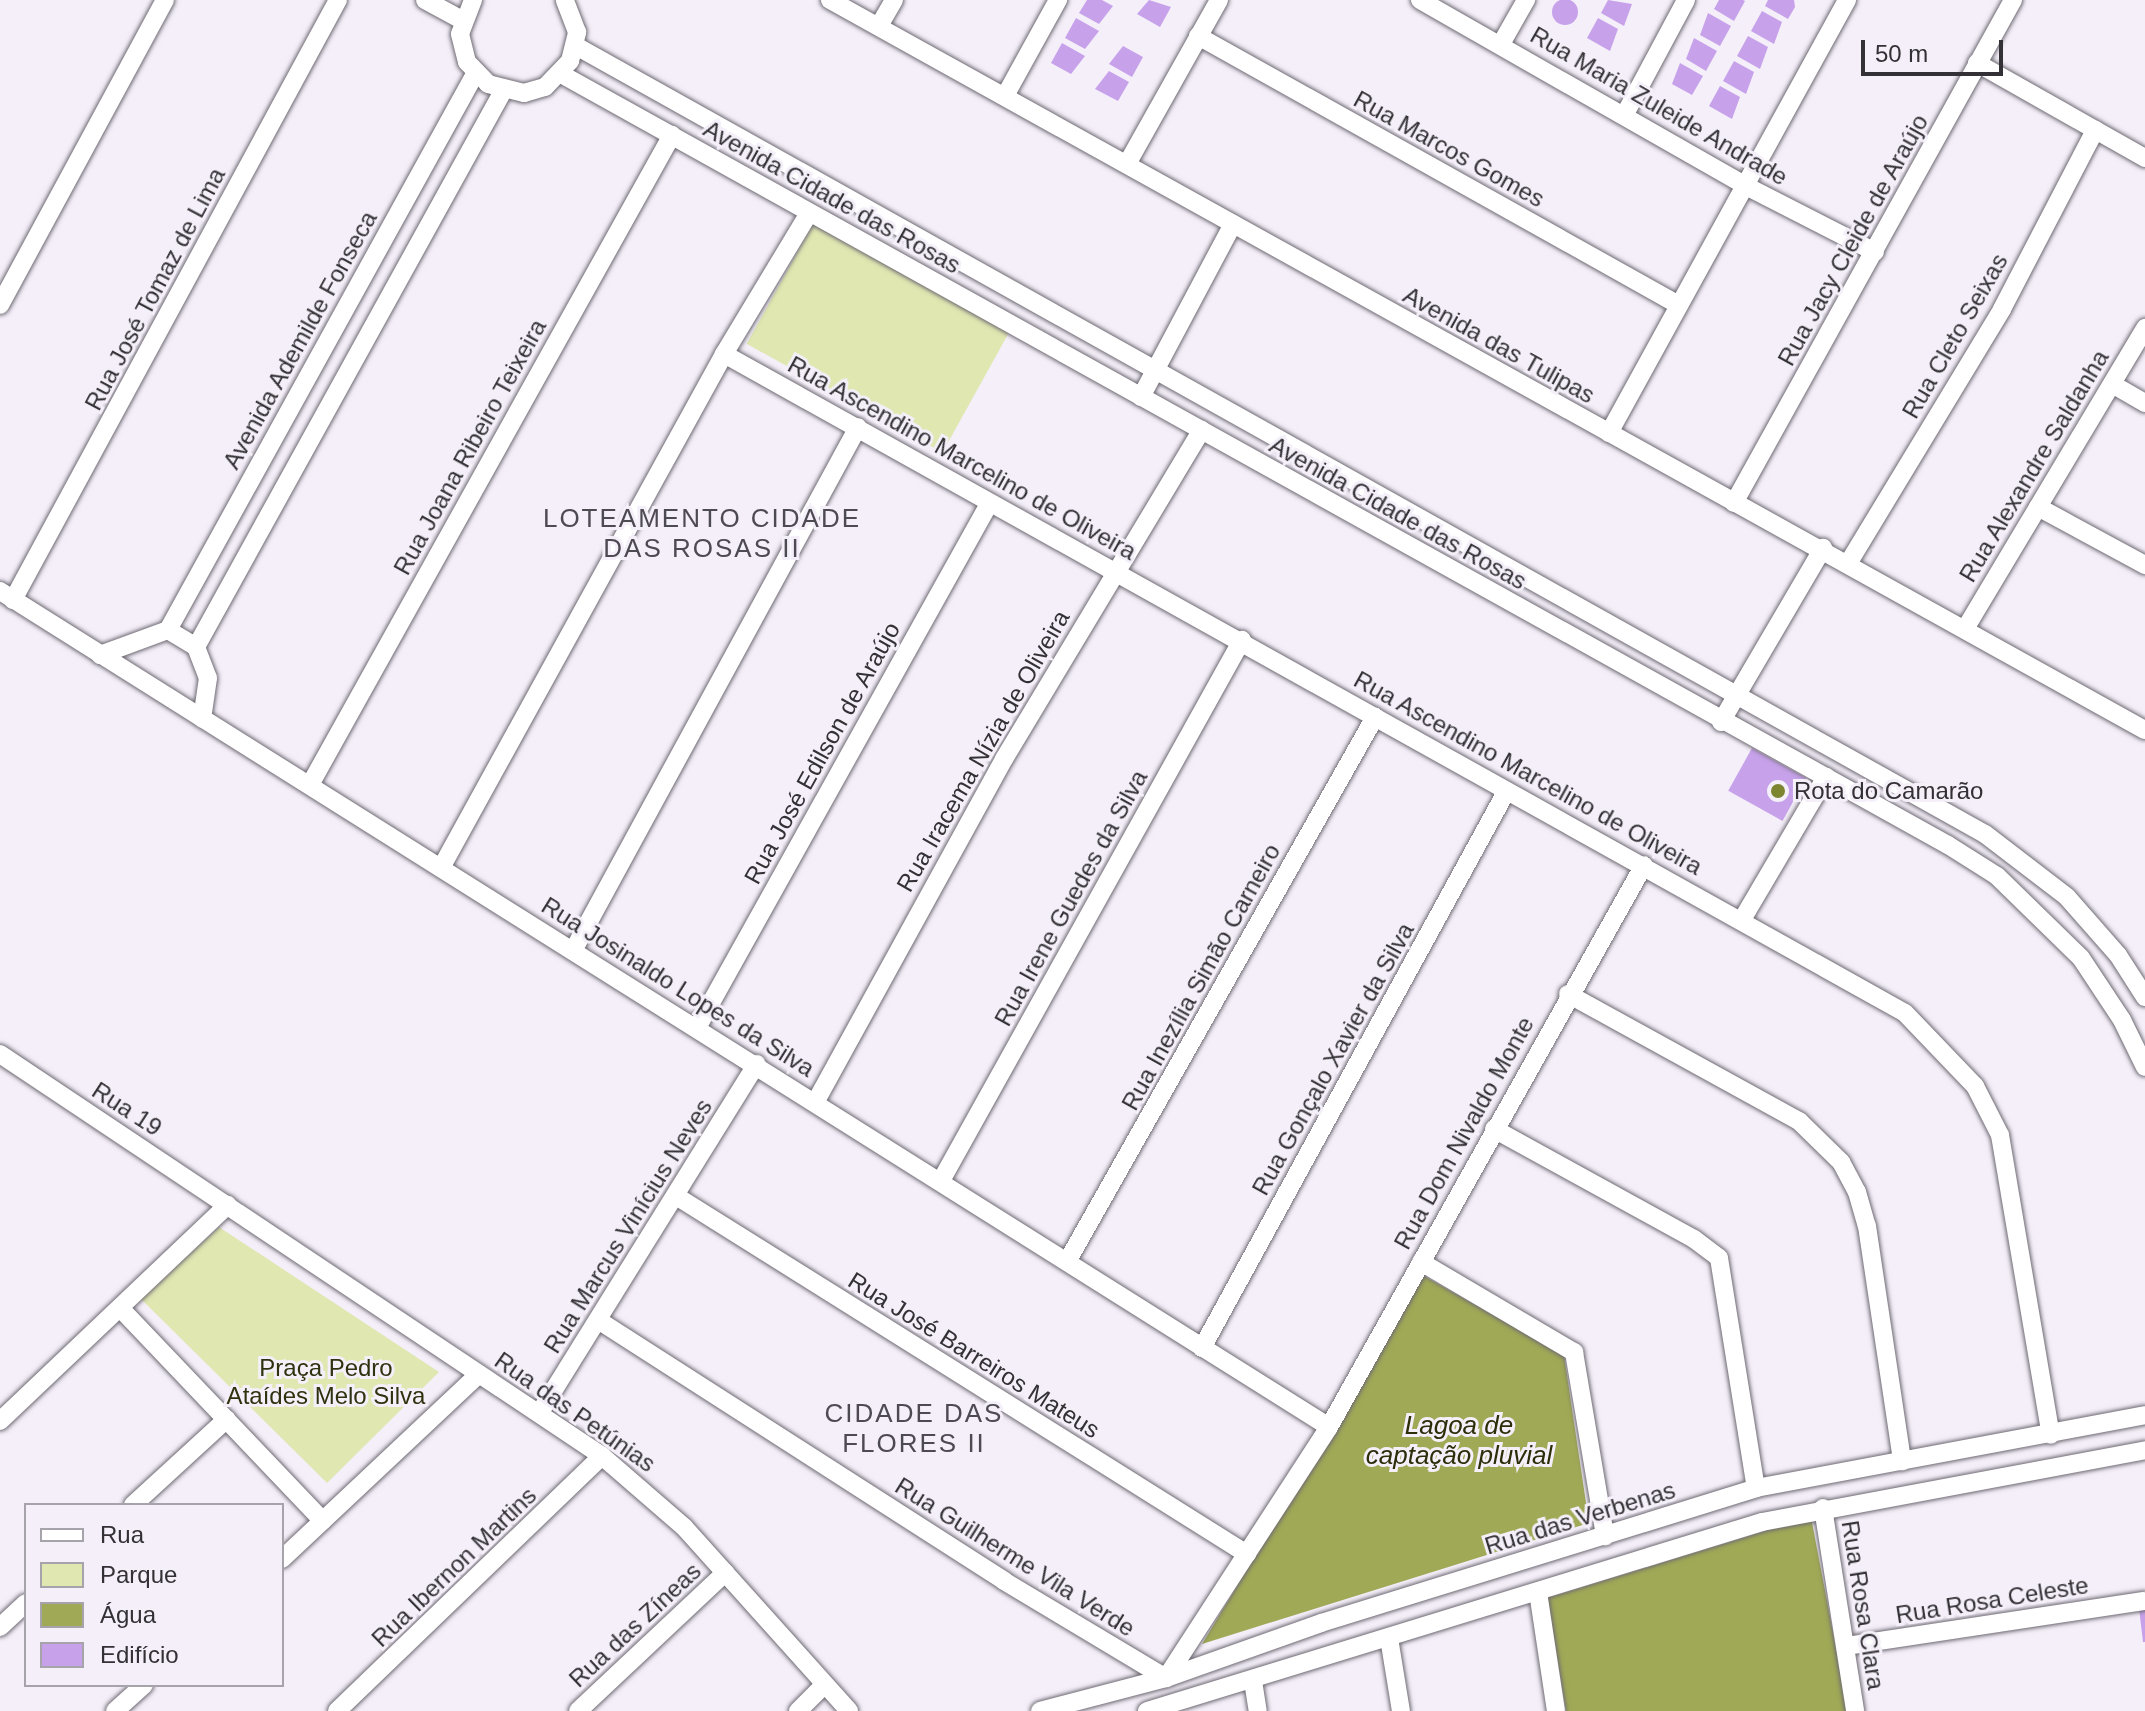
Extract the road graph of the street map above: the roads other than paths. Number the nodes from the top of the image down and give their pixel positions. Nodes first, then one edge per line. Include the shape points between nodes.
1 (165, 0) edge
2 (338, 0) edge
3 (425, 0) edge
4 (473, 0) edge
5 (565, 0) edge
6 (830, 0) edge
7 (894, 0) edge
8 (1058, 0) edge
9 (1219, 0) edge
10 (1420, 0) edge
11 (1526, 0) edge
12 (1686, 0) edge
13 (1847, 0) edge
14 (2013, 0) edge
15 (462, 20) junction
16 (879, 26) junction
17 (1198, 36) junction
18 (1501, 44) junction
19 (576, 46) junction
20 (1977, 63) junction
21 (475, 74) junction
22 (561, 74) junction
23 (503, 91) junction
24 (1005, 96) junction
25 (1625, 114) junction
26 (2095, 130) junction
27 (672, 135) junction
28 (2145, 158) edge
29 (1127, 164) junction
30 (1744, 185) junction
31 (809, 213) junction
32 (1233, 224) junction
33 (1875, 252) junction
34 (1677, 304) junction
35 (0, 305) edge
36 (2145, 328) edge
37 (724, 354) junction
38 (1158, 368) junction
39 (2112, 384) junction
40 (1141, 397) junction
41 (2145, 403) edge
42 (858, 427) junction
43 (1202, 430) junction
44 (1609, 433) junction
45 (1734, 503) junction
46 (989, 504) junction
47 (2038, 507) junction
48 (1823, 548) junction
49 (1849, 562) junction
50 (2145, 565) edge
51 (1114, 570) junction
52 (7, 595) edge
53 (1965, 629) junction
54 (168, 630) junction
55 (1242, 640) junction
56 (196, 647) junction
57 (100, 655) junction
58 (1737, 693) junction
59 (1375, 717) junction
60 (202, 719) junction
61 (1721, 722) junction
62 (2145, 730) edge
63 (1826, 777) junction
64 (311, 783) junction
65 (1506, 792) junction
66 (1644, 865) junction
67 (441, 868) junction
68 (1743, 918) junction
69 (574, 949) junction
70 (1568, 994) junction
71 (2145, 997) edge
72 (698, 1026) junction
73 (0, 1054) edge
74 (757, 1064) junction
75 (2145, 1067) edge
76 (816, 1101) junction
77 (1494, 1129) junction
78 (942, 1179) junction
79 (676, 1196) junction
80 (228, 1205) junction
81 (1068, 1260) junction
82 (1421, 1262) junction
83 (122, 1310) junction
84 (598, 1320) junction
85 (1202, 1348) junction
86 (479, 1374) junction
87 (540, 1412) junction
88 (2145, 1415) edge
89 (227, 1419) junction
90 (0, 1421) edge
91 (1329, 1427) junction
92 (2051, 1435) junction
93 (2145, 1450) edge
94 (602, 1456) junction
95 (1902, 1461) junction
96 (1756, 1488) junction
97 (135, 1503) edge
98 (1823, 1508) junction
99 (323, 1521) junction
100 (1605, 1536) junction
101 (1247, 1554) junction
102 (284, 1557) edge
103 (725, 1573) junction
104 (1538, 1592) junction
105 (2145, 1601) edge
106 (24, 1605) edge
107 (0, 1627) edge
108 (1389, 1638) junction
109 (1846, 1646) junction
110 (1166, 1678) junction
111 (1253, 1681) junction
112 (824, 1685) junction
113 (142, 1687) edge
114 (1172, 1704) junction
115 (115, 1711) edge
116 (337, 1711) edge
117 (578, 1711) edge
118 (798, 1711) edge
119 (849, 1711) edge
120 (1040, 1711) edge
121 (1147, 1711) edge
122 (1258, 1711) edge
123 (1401, 1711) edge
124 (1556, 1711) edge
125 (1855, 1711) edge

1 - 35 street
2 - 52 street, Rua José Tomaz de Lima
3 - 15 street
4 - 15 street
5 - 19 street via 574,18
6 - 16 street, Avenida das Tulipas
7 - 16 street
8 - 24 street
9 - 17 street
10 - 18 street, Rua Maria Zuleide Andrade
11 - 18 street
12 - 25 street
13 - 30 street
14 - 20 street, Rua Jacy Cleide de Araújo
15 - 21 street via 462,48
16 - 24 street, Avenida das Tulipas
17 - 29 street
17 - 34 street, Rua Marcos Gomes
18 - 25 street, Rua Maria Zuleide Andrade
19 - 22 street
19 - 38 street, Avenida Cidade das Rosas
20 - 26 street
20 - 33 street, Rua Jacy Cleide de Araújo
21 - 23 street
21 - 54 street, Avenida Ademilde Fonseca
22 - 23 street via 545,87
22 - 27 street, Avenida Cidade das Rosas
23 - 56 street
24 - 29 street, Avenida das Tulipas
25 - 30 street, Rua Maria Zuleide Andrade
26 - 28 street
26 - 49 street, Rua Cleto Seixas via 2002,309
27 - 31 street, Avenida Cidade das Rosas
27 - 64 street, Rua Joana Ribeiro Teixeira
29 - 32 street, Avenida das Tulipas
30 - 33 street, Rua Maria Zuleide Andrade
30 - 34 street
31 - 37 street
31 - 40 street, Avenida Cidade das Rosas
32 - 38 street
32 - 44 street, Avenida das Tulipas
33 - 45 street, Rua Jacy Cleide de Araújo
34 - 44 street
36 - 39 street, Rua Alexandre Saldanha
37 - 42 street, Rua Ascendino Marcelino de Oliveira
37 - 67 street
38 - 40 street
38 - 58 street, Avenida Cidade das Rosas
39 - 41 street
39 - 47 street, Rua Alexandre Saldanha
40 - 43 street, Avenida Cidade das Rosas
42 - 46 street, Rua Ascendino Marcelino de Oliveira
42 - 69 street
43 - 51 street, Rua Iracema Nízia de Oliveira
43 - 61 street, Avenida Cidade das Rosas
44 - 45 street, Avenida das Tulipas
45 - 48 street, Avenida das Tulipas
46 - 51 street, Rua Ascendino Marcelino de Oliveira
46 - 72 street, Rua José Edilson de Araújo
47 - 50 street
47 - 53 street, Rua Alexandre Saldanha
48 - 49 street, Avenida das Tulipas
48 - 58 street
49 - 53 street, Avenida das Tulipas
51 - 55 street, Rua Ascendino Marcelino de Oliveira
51 - 76 street, Rua Iracema Nízia de Oliveira
52 - 57 street, Rua Josinaldo Lopes da Silva
53 - 62 street, Avenida das Tulipas
54 - 56 street
54 - 57 street
55 - 59 street, Rua Ascendino Marcelino de Oliveira
55 - 78 street, Rua Irene Guedes da Silva
56 - 60 street via 208,678
57 - 60 street, Rua Josinaldo Lopes da Silva
58 - 61 street
58 - 71 street, Avenida Cidade das Rosas via 2033,865 2095,926
59 - 65 street, Rua Ascendino Marcelino de Oliveira
59 - 81 street, Rua Inezília Simão Carneiro
60 - 64 street, Rua Josinaldo Lopes da Silva
61 - 63 street, Avenida Cidade das Rosas
63 - 68 street
63 - 75 street, Avenida Cidade das Rosas via 1948,845 2025,900 2103,989
64 - 67 street, Rua Josinaldo Lopes da Silva
65 - 66 street, Rua Ascendino Marcelino de Oliveira
65 - 85 street, Rua Gonçalo Xavier da Silva
66 - 68 street, Rua Ascendino Marcelino de Oliveira
66 - 70 street, Rua Dom Nivaldo Monte
67 - 69 street, Rua Josinaldo Lopes da Silva
68 - 92 street, Rua Ascendino Marcelino de Oliveira via 1905,1013 1957,1064 1982,1098 2007,1159
69 - 72 street, Rua Josinaldo Lopes da Silva
70 - 77 street, Rua Dom Nivaldo Monte
70 - 95 street via 1799,1121 1841,1162 1867,1226
72 - 74 street, Rua Josinaldo Lopes da Silva
73 - 80 street, Rua 19
74 - 76 street, Rua Josinaldo Lopes da Silva
74 - 79 street, Rua Marcus Vinícius Neves
76 - 78 street, Rua Josinaldo Lopes da Silva
77 - 82 street, Rua Dom Nivaldo Monte
77 - 96 street via 1716,1253 1726,1275
78 - 81 street, Rua Josinaldo Lopes da Silva
79 - 84 street, Rua Marcus Vinícius Neves
79 - 101 street, Rua José Barreiros Mateus
80 - 83 street
80 - 86 street, Rua das Petúnias
81 - 85 street, Rua Josinaldo Lopes da Silva
82 - 91 street, Rua Dom Nivaldo Monte
82 - 100 street via 1574,1352
83 - 89 street
83 - 90 street
84 - 87 street, Rua Marcus Vinícius Neves
84 - 110 street, Rua Guilherme Vila Verde via 1004,1581
85 - 91 street, Rua Josinaldo Lopes da Silva
86 - 87 street, Rua das Petúnias
86 - 99 street
87 - 94 street, Rua das Petúnias
88 - 92 street, Rua das Verbenas
89 - 97 street
89 - 99 street
91 - 101 street, Rua Dom Nivaldo Monte
92 - 95 street, Rua das Verbenas
93 - 98 street
94 - 103 street, Rua das Petúnias via 659,1502
94 - 116 street, Rua Ibernon Martins
95 - 96 street, Rua das Verbenas
96 - 100 street, Rua das Verbenas
98 - 104 street
98 - 109 street, Rua Rosa Clara
99 - 102 street
100 - 110 street, Rua das Verbenas via 1321,1623
101 - 110 street, Rua Dom Nivaldo Monte
103 - 112 street, Rua das Petúnias
103 - 117 street, Rua das Zíneas
104 - 108 street
104 - 124 street
105 - 109 street, Rua Rosa Celeste
106 - 107 street
108 - 111 street
108 - 123 street
109 - 125 street, Rua Rosa Clara
110 - 114 street
110 - 120 street, Rua das Verbenas
111 - 114 street
111 - 122 street
112 - 118 street
112 - 119 street, Rua das Petúnias
113 - 115 street
114 - 121 street

